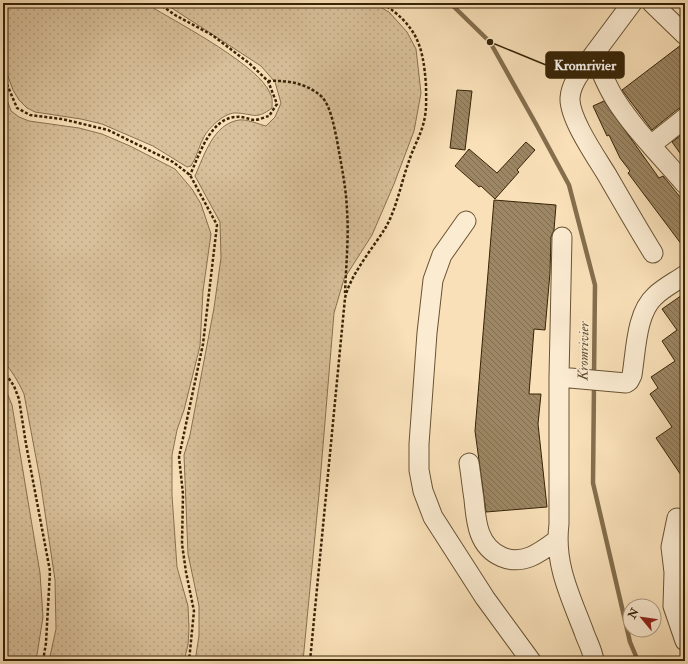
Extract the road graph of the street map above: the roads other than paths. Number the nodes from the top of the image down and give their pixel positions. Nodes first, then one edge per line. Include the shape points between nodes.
1 (632, 3) edge
2 (652, 3) edge
3 (685, 35) edge
4 (594, 54) junction
5 (685, 118) edge
6 (651, 145) junction
7 (685, 184) edge
8 (466, 221) dead end
9 (562, 237) dead end
10 (653, 253) dead end
11 (685, 276) edge
12 (559, 377) junction
13 (469, 462) dead end
14 (677, 518) dead end
15 (557, 540) junction
16 (685, 641) edge
17 (532, 661) edge
18 (594, 661) edge

1 - 4 lane
2 - 3 lane
4 - 6 lane via 614,98
4 - 10 lane via 570,91 572,112
5 - 6 lane
6 - 7 lane
8 - 17 lane via 442,255 433,280 420,421 419,470 423,491 433,517 485,598
9 - 12 lane
11 - 12 lane via 654,296 644,309 629,381 621,383
12 - 15 lane
13 - 15 lane via 476,523 487,548 495,554 516,560 529,558
14 - 16 lane via 671,547 674,572 673,606
15 - 18 lane via 562,575

